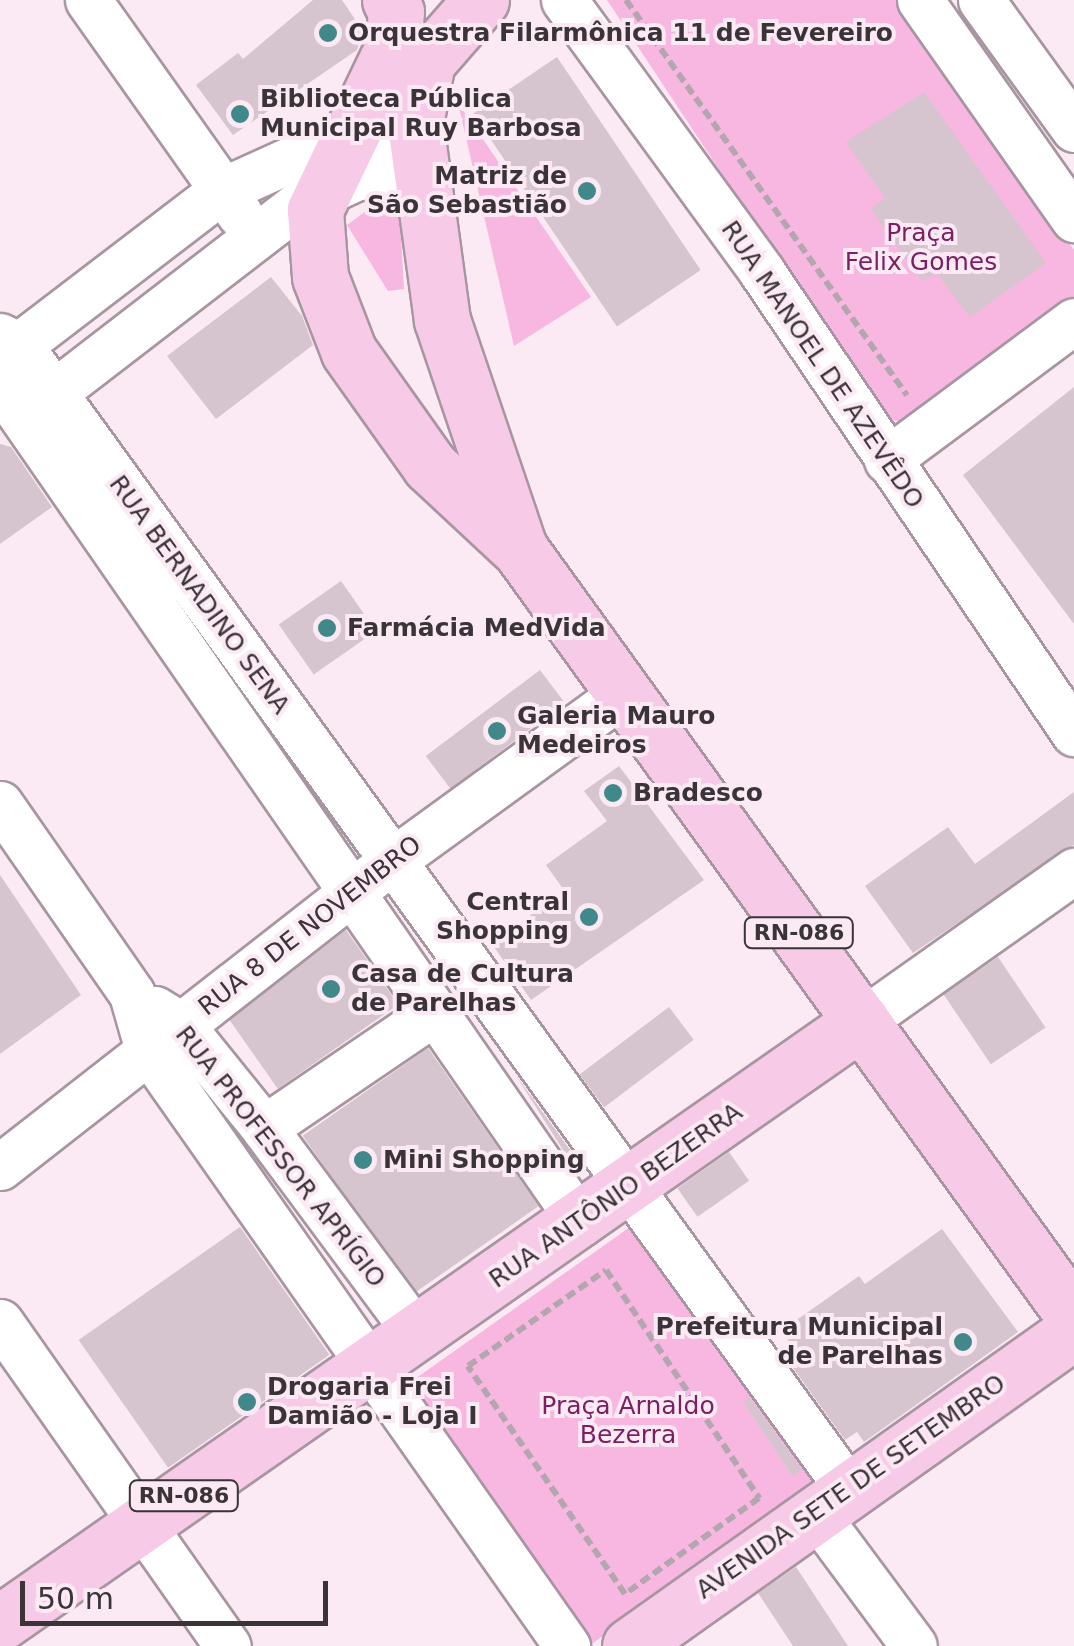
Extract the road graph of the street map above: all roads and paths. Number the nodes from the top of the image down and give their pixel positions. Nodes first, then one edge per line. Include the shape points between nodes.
1 (88, 0) edge
2 (564, 0) edge
3 (626, 0) edge
4 (920, 0) edge
5 (980, 0) edge
6 (393, 6) edge
7 (465, 15) edge
8 (1074, 129) edge
9 (349, 136) junction
10 (417, 144) junction
11 (221, 191) junction
12 (320, 192) junction
13 (1074, 220) edge
14 (255, 234) junction
15 (1074, 321) edge
16 (14, 381) edge
17 (908, 396) dead end
18 (887, 460) junction
19 (521, 551) junction
20 (625, 692) junction
21 (1074, 733) edge
22 (0, 804) edge
23 (392, 861) junction
24 (1074, 871) edge
25 (349, 894) junction
26 (433, 1013) junction
27 (862, 1021) junction
28 (164, 1037) junction
29 (264, 1128) junction
30 (0, 1167) edge
31 (631, 1189) junction
32 (581, 1223) junction
33 (1074, 1316) edge
34 (0, 1322) edge
35 (1074, 1331) edge
36 (416, 1334) junction
37 (468, 1366) joint
38 (369, 1368) junction
39 (833, 1502) junction
40 (144, 1523) junction
41 (0, 1623) edge
42 (228, 1646) edge
43 (568, 1646) edge
44 (630, 1646) edge
45 (914, 1646) edge

1 - 11 street
2 - 18 street, RUA MANOEL DE AZEVÊDO
3 - 17 path
4 - 13 street
5 - 8 street
6 - 7 main road
6 - 9 main road, RN-086 via 386,64
7 - 10 main road, RN-086 via 421,78
9 - 10 street
9 - 11 street
9 - 12 main road, RN-086
10 - 12 street
10 - 19 main road, RN-086 via 442,320
11 - 14 street
11 - 16 street
12 - 14 street
12 - 19 main road, RN-086 via 314,228 320,277 349,352 430,466
14 - 16 street
15 - 18 street
16 - 23 street, RUA BERNADINO SENA
16 - 25 street, RUA BERNADINO SENA
18 - 21 street, RUA MANOEL DE AZEVÊDO
19 - 20 main road, RN-086
20 - 23 street, RUA 8 DE NOVEMBRO
20 - 27 main road, RN-086
22 - 28 street, RUA PROFESSOR APRÍGIO
23 - 25 street, RUA 8 DE NOVEMBRO
23 - 31 street, RUA BERNADINO SENA
24 - 27 street
25 - 26 street, RUA BERNADINO SENA
25 - 28 street, RUA 8 DE NOVEMBRO
25 - 31 street via 398,888 425,907
26 - 29 street
26 - 32 street, RUA BERNADINO SENA
27 - 31 main road, RUA ANTÔNIO BEZERRA / RN-086
27 - 33 main road, RN-086
28 - 29 street, RUA PROFESSOR APRÍGIO
28 - 30 street, RUA 8 DE NOVEMBRO
28 - 38 street, RUA PROFESSOR APRÍGIO
29 - 36 street, RUA PROFESSOR APRÍGIO
31 - 32 main road, RUA ANTÔNIO BEZERRA / RN-086
31 - 39 street
32 - 36 main road, RUA ANTÔNIO BEZERRA / RN-086
34 - 40 street
35 - 39 main road, AVENIDA SETE DE SETEMBRO
36 - 38 main road, RUA ANTÔNIO BEZERRA / RN-086
37 - 37 path via 625,1594 760,1498 606,1270
38 - 40 main road, RN-086
38 - 43 street, RUA PROFESSOR APRÍGIO
39 - 44 main road, AVENIDA SETE DE SETEMBRO
39 - 45 street
40 - 41 main road, RN-086
40 - 42 street

